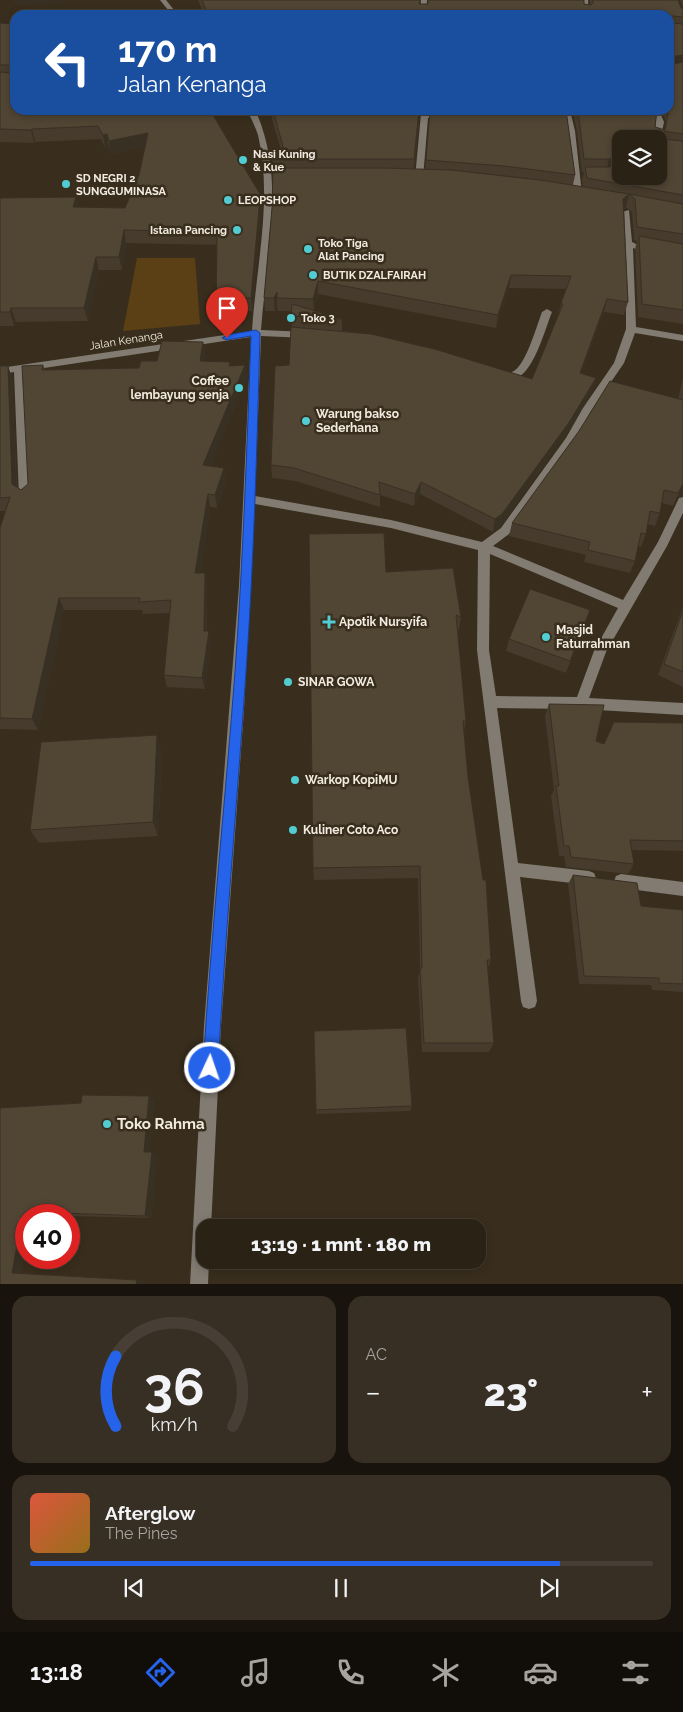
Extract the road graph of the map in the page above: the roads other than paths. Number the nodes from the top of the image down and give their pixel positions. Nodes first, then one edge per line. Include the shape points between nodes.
1 (163, 0) edge
2 (171, 10) edge
3 (253, 115) edge
4 (423, 115) edge
5 (443, 115) edge
6 (565, 115) edge
7 (567, 115) edge
8 (658, 115) edge
9 (453, 116) edge
10 (558, 118) edge
11 (659, 130) edge
12 (419, 178) edge
13 (568, 192) edge
14 (626, 212) edge
15 (628, 244) junction
16 (646, 247) edge
17 (547, 312) dead end
18 (631, 329) junction
19 (256, 333) junction
20 (314, 336) edge
21 (683, 338) edge
22 (19, 369) junction
23 (485, 370) edge
24 (0, 371) edge
25 (24, 497) edge
26 (250, 498) junction
27 (683, 501) edge
28 (484, 547) junction
29 (626, 606) junction
30 (490, 702) junction
31 (581, 702) junction
32 (683, 709) edge
33 (513, 869) junction
34 (683, 889) edge
35 (529, 1000) dead end
36 (198, 1284) edge

1 - 2 street
3 - 19 street via 272,176
4 - 12 street
5 - 9 street
6 - 10 street
7 - 13 street via 582,194
8 - 11 street
14 - 15 street
15 - 16 street
15 - 18 street
17 - 23 street via 520,372 509,376
18 - 21 street
18 - 28 street via 610,386 588,410 506,532
19 - 20 street, Jalan Kenanga
19 - 22 street, Jalan Kenanga
19 - 26 street
22 - 24 street, Jalan Kenanga
22 - 25 street
26 - 28 street via 391,524
26 - 36 street via 215,989
27 - 29 street
28 - 29 street
28 - 30 street via 483,650
29 - 31 street via 600,651
30 - 31 street
30 - 33 street
31 - 32 street
33 - 34 street
33 - 35 street

